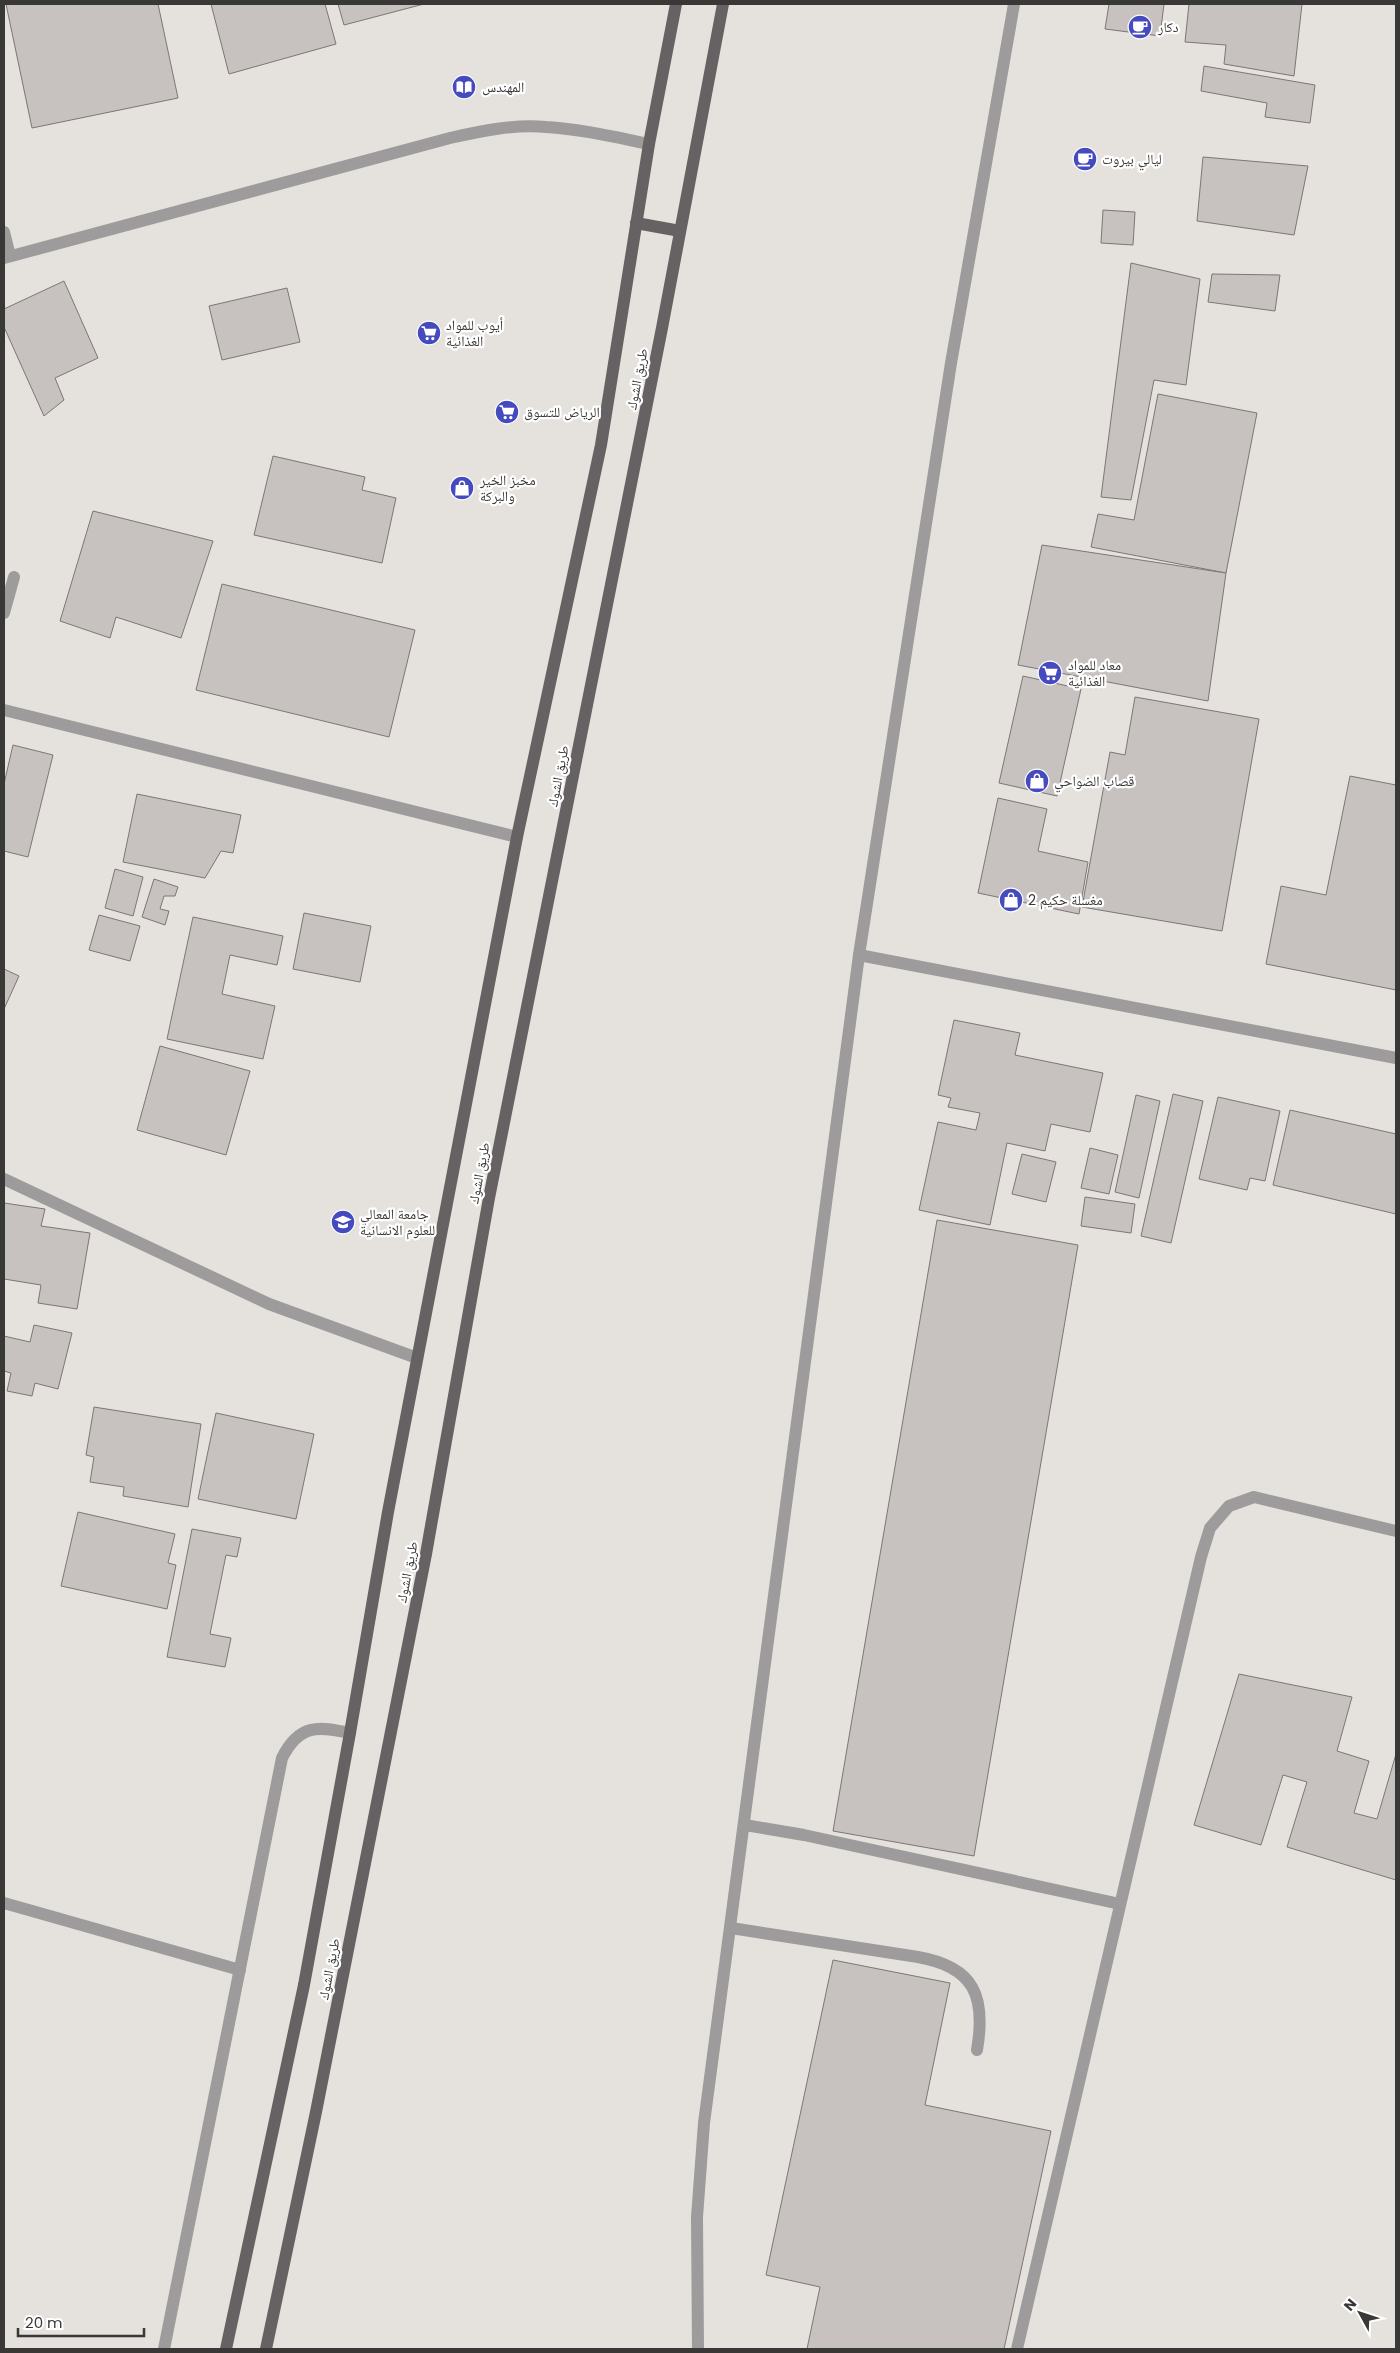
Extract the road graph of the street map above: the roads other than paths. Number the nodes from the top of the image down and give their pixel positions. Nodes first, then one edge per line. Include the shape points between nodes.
1 (676, 4) edge
2 (723, 4) edge
3 (1014, 4) edge
4 (650, 144) junction
5 (636, 223) junction
6 (680, 231) junction
7 (4, 232) edge
8 (7, 257) edge
9 (14, 577) dead end
10 (4, 613) edge
11 (4, 710) edge
12 (517, 837) junction
13 (859, 955) junction
14 (1396, 1058) edge
15 (4, 1178) edge
16 (417, 1358) junction
17 (1396, 1531) edge
18 (350, 1733) junction
19 (745, 1825) junction
20 (4, 1903) edge
21 (1120, 1904) junction
22 (731, 1928) junction
23 (240, 1970) junction
24 (977, 2050) dead end
25 (164, 2349) edge
26 (226, 2349) edge
27 (266, 2349) edge
28 (698, 2349) edge
29 (1017, 2349) edge

1 - 4 main road, طريق الشوك
2 - 6 main road, طريق الشوك
3 - 13 street via 951,363
4 - 5 main road, طريق الشوك
4 - 8 street via 544,126 481,131
5 - 6 main road
5 - 12 main road, طريق الشوك via 601,445
6 - 27 main road, طريق الشوك via 489,1198 424,1564
7 - 8 street
9 - 10 street
11 - 12 street
12 - 16 main road, طريق الشوك
13 - 14 street
13 - 19 street
15 - 16 street via 269,1304
16 - 18 main road, طريق الشوك
17 - 21 street via 1254,1497 1229,1506 1210,1528
18 - 23 street via 327,1728 312,1729 299,1735 282,1758
18 - 26 main road, طريق الشوك via 304,1985
19 - 21 street
19 - 22 street
20 - 23 street
21 - 29 street
22 - 24 street via 927,1959 952,1967 966,1979 982,2013
22 - 28 street via 704,2123 697,2217
23 - 25 street

